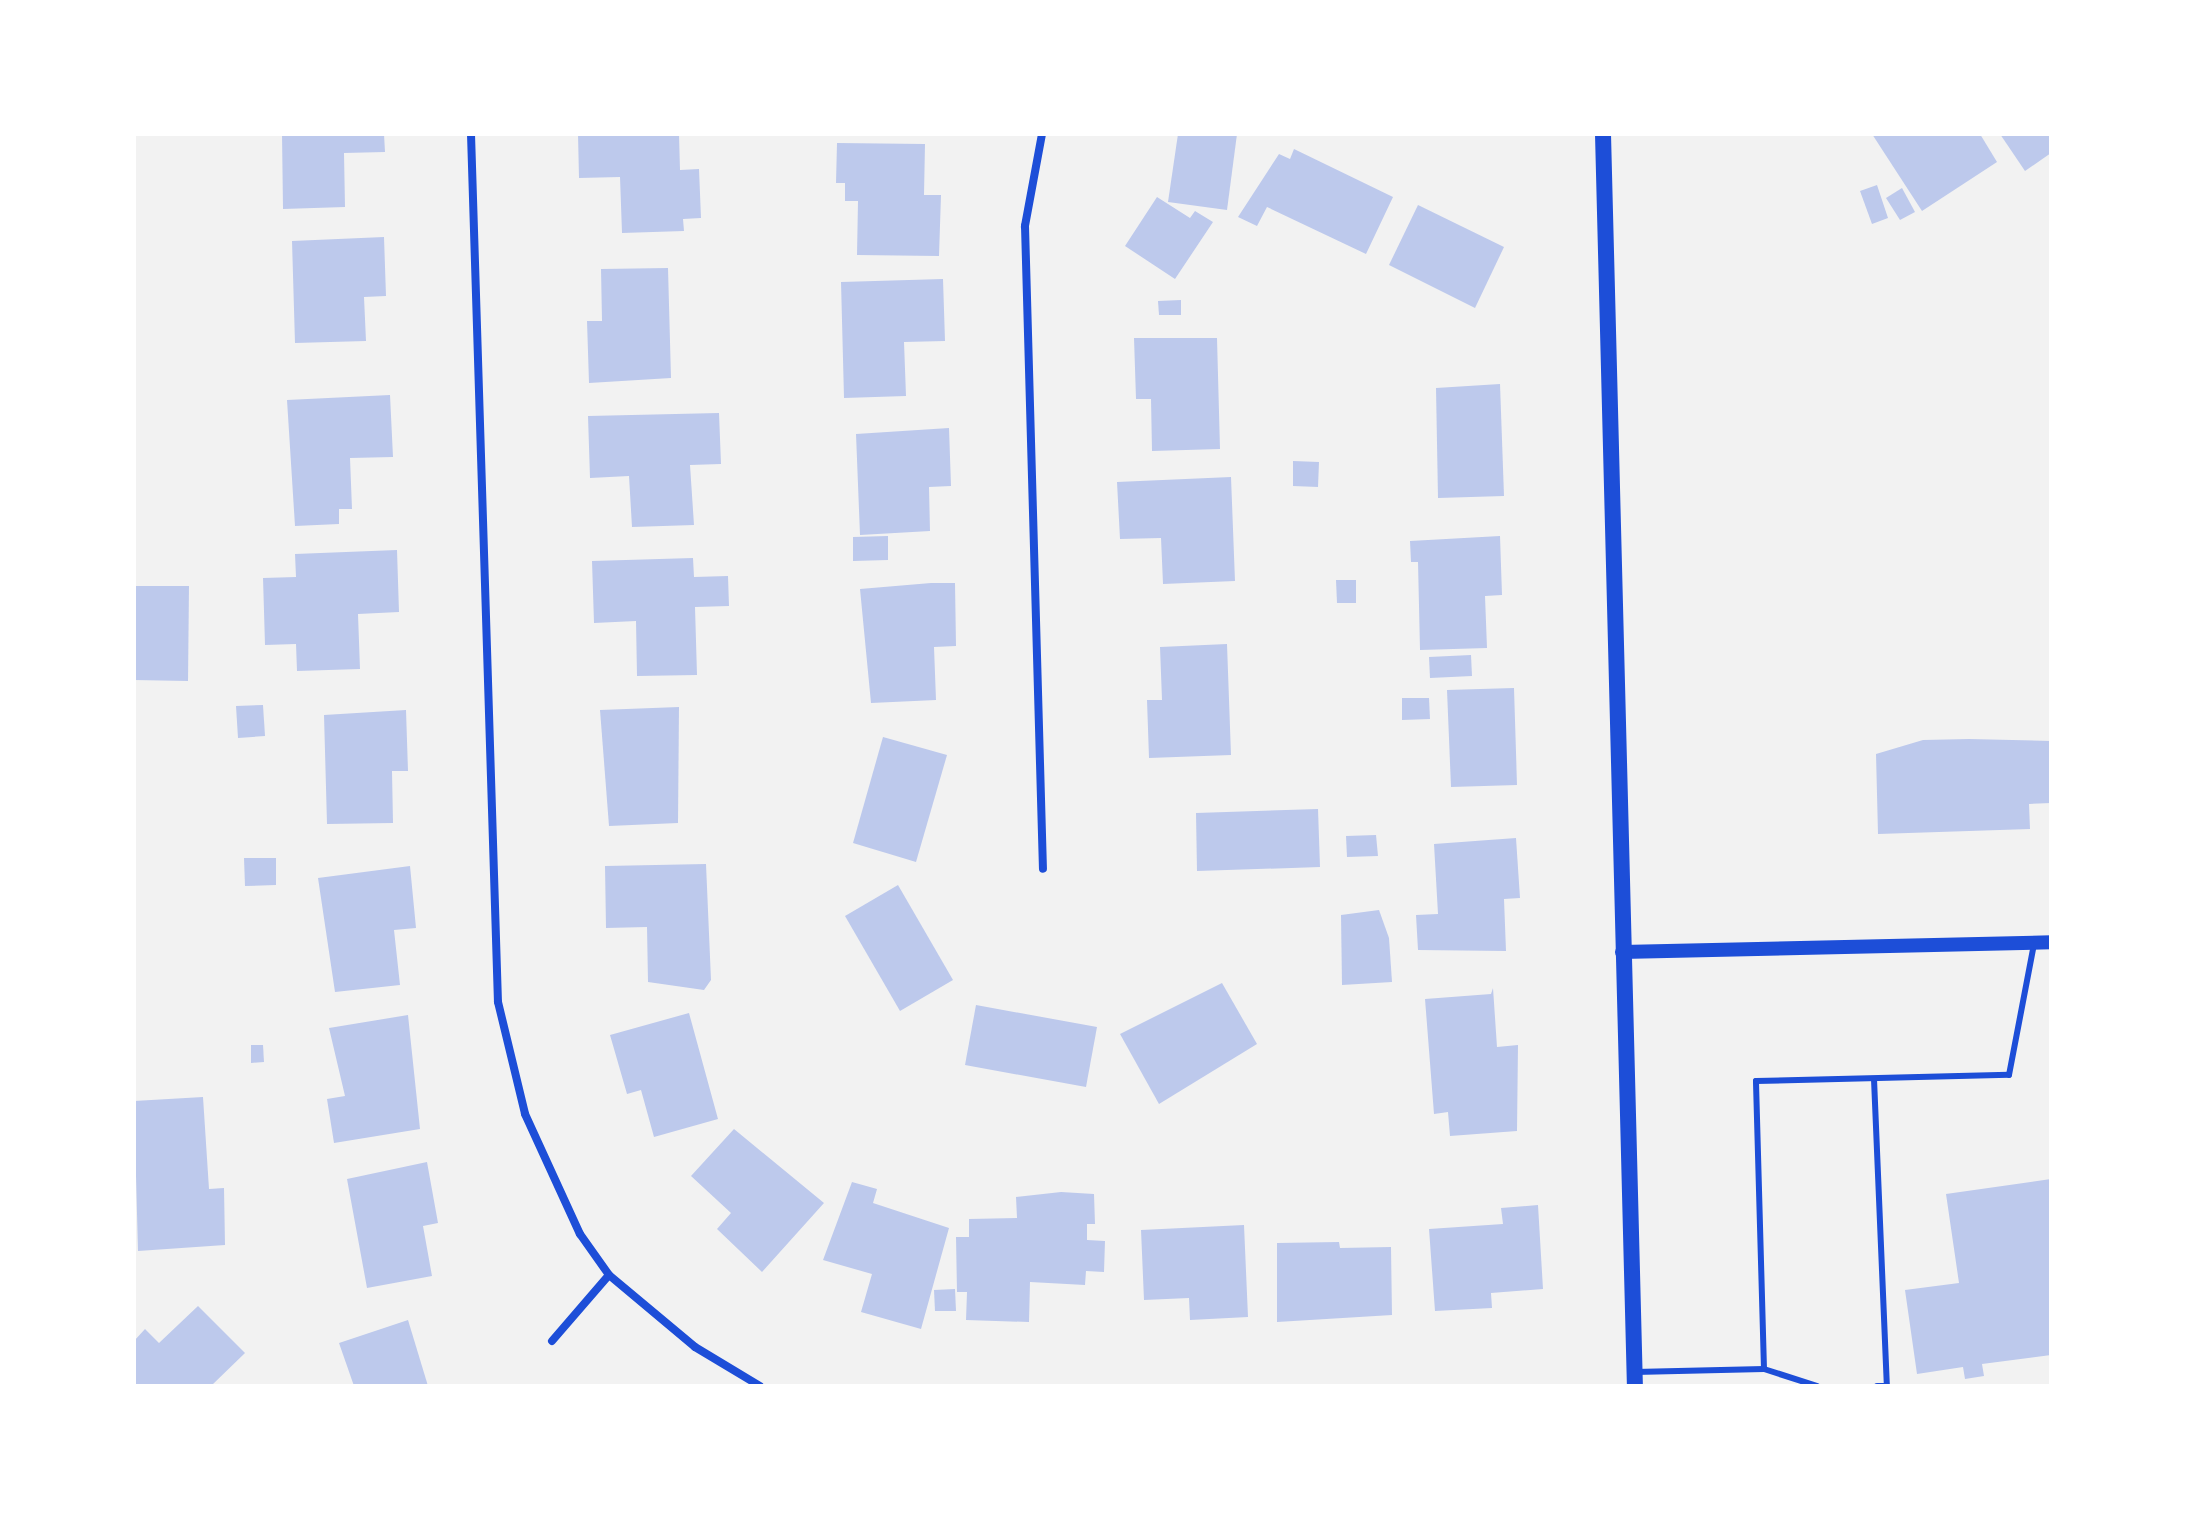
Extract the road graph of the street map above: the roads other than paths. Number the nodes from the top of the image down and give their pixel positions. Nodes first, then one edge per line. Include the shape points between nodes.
1 (471, 134) edge
2 (1042, 134) edge
3 (1603, 134) edge
4 (1043, 869) dead end
5 (2051, 942) edge
6 (2034, 943) junction
7 (1622, 952) junction
8 (1874, 1079) junction
9 (609, 1275) junction
10 (552, 1341) dead end
11 (1764, 1369) junction
12 (1635, 1379) edge
13 (760, 1386) edge
14 (1817, 1386) edge
15 (1877, 1386) edge

1 - 9 street via 498,1002 525,1114 580,1234
2 - 4 street via 1025,226
3 - 7 main road
5 - 6 street
6 - 7 street
6 - 8 lane via 2009,1075
7 - 12 main road
8 - 11 lane via 1756,1081
8 - 15 lane via 1887,1386
9 - 10 street
9 - 13 street via 695,1347
11 - 12 lane
11 - 14 lane

